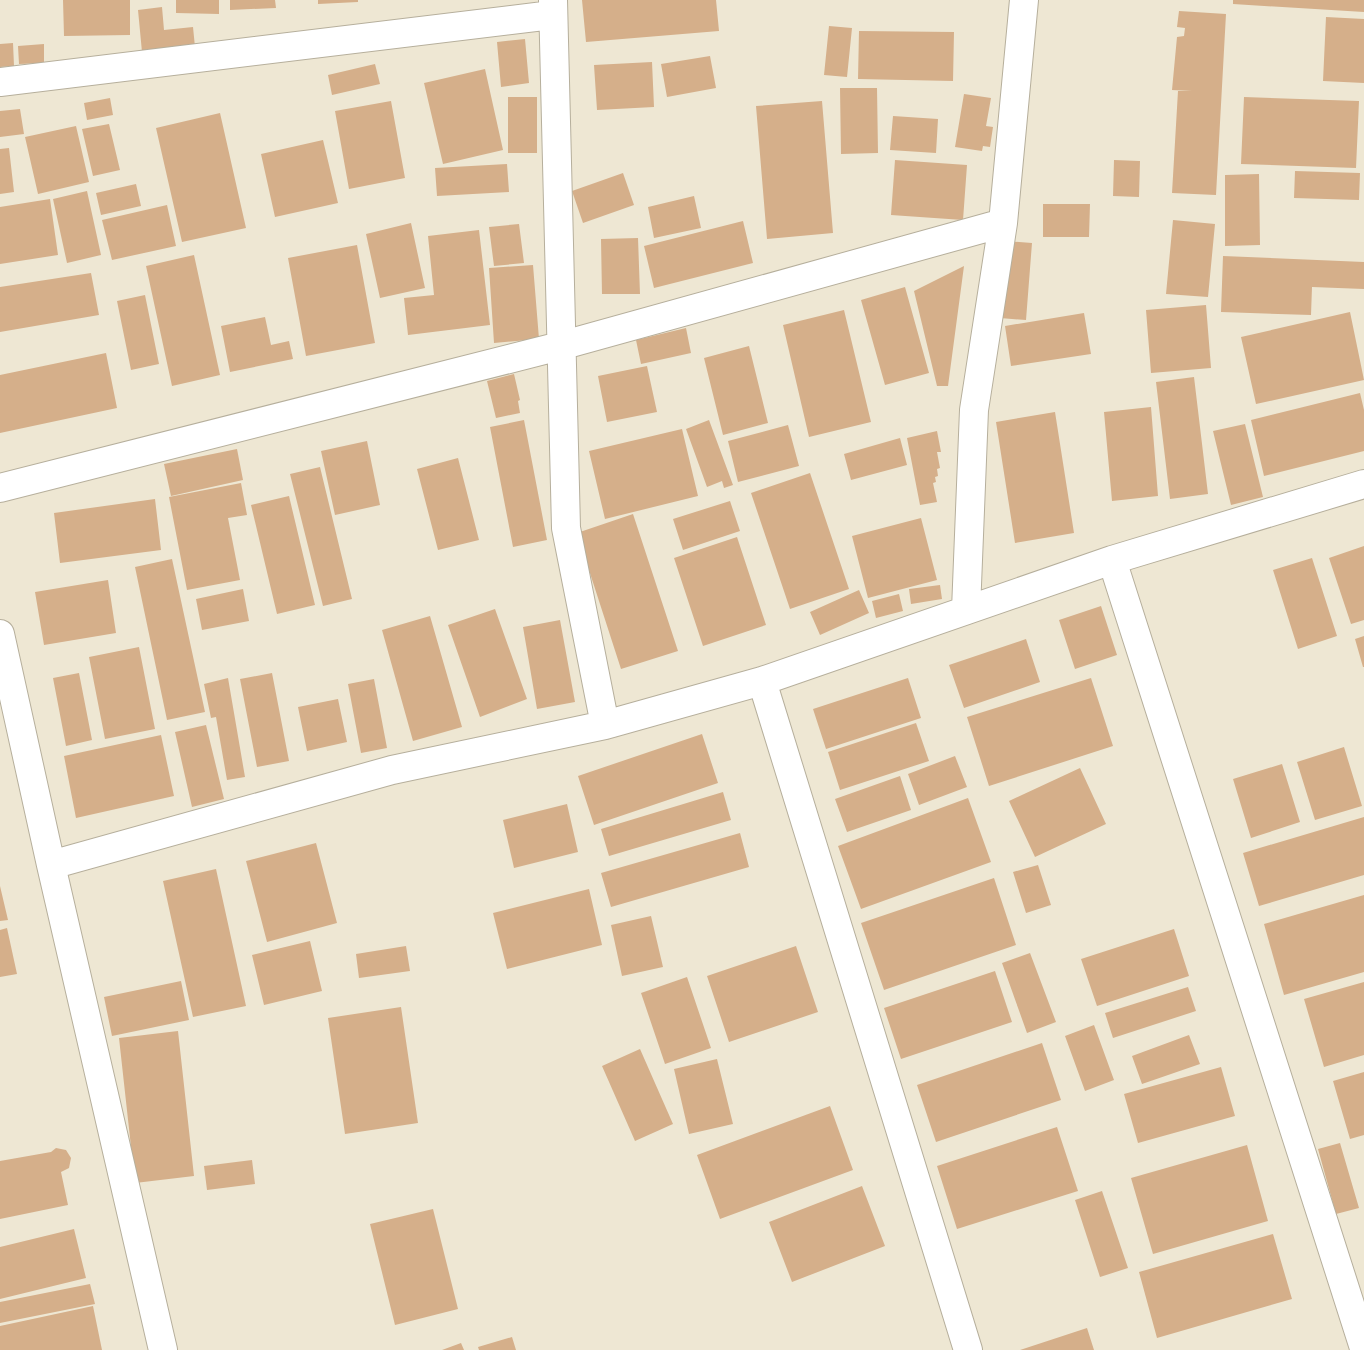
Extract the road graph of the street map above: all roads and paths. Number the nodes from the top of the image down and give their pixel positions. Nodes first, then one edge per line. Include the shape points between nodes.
1 (1024, 0) edge
2 (552, 7) edge
3 (0, 82) edge
4 (1003, 223) junction
5 (560, 346) junction
6 (1364, 484) edge
7 (0, 488) edge
8 (1112, 560) junction
9 (966, 610) junction
10 (0, 634) edge
11 (762, 681) junction
12 (605, 725) junction
13 (51, 865) junction
14 (1364, 1348) edge
15 (163, 1350) edge
16 (968, 1350) edge

1 - 4 street
2 - 3 street
2 - 5 street
4 - 5 street
4 - 9 street via 974,410
5 - 7 street
5 - 12 street via 566,528
6 - 8 street
8 - 9 street
8 - 14 street
9 - 11 street
10 - 13 street
11 - 12 street
11 - 16 street
12 - 13 street via 392,770
13 - 15 street

